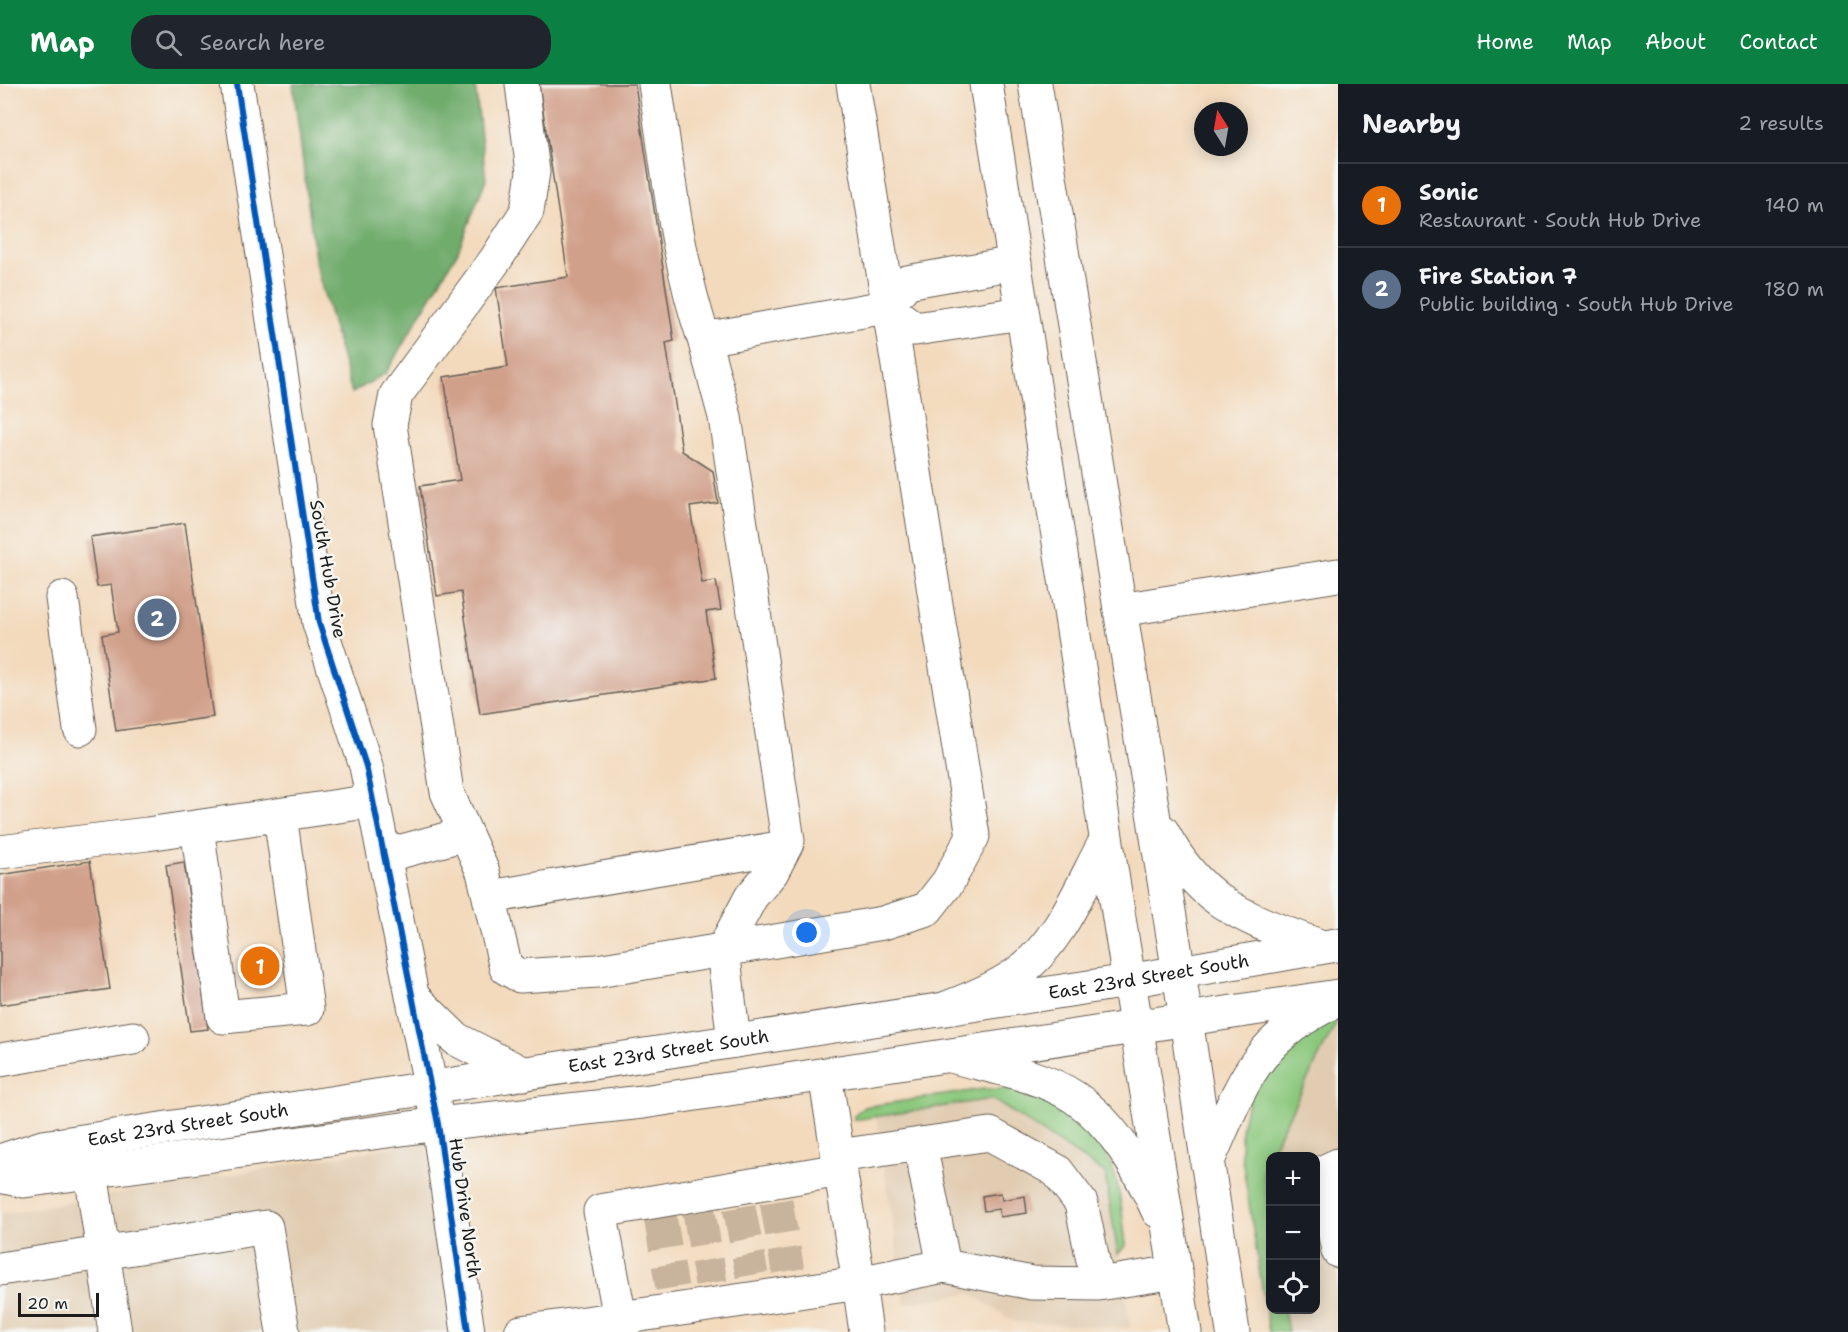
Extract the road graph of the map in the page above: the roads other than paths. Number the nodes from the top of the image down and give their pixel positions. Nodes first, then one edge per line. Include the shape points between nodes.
1 (237, 84) edge
2 (522, 84) edge
3 (656, 84) edge
4 (853, 84) edge
5 (986, 84) edge
6 (1035, 84) edge
7 (1014, 263) junction
8 (886, 307) junction
9 (1022, 313) junction
10 (704, 339) junction
11 (1338, 575) edge
12 (62, 598) dead end
13 (1120, 610) junction
14 (80, 729) dead end
15 (373, 801) junction
16 (280, 814) junction
17 (1153, 814) junction
18 (197, 827) junction
19 (465, 834) junction
20 (1105, 842) junction
21 (784, 847) junction
22 (0, 852) edge
23 (384, 856) junction
24 (490, 897) junction
25 (1330, 946) edge
26 (723, 950) junction
27 (1179, 973) junction
28 (1128, 981) junction
29 (412, 996) junction
30 (1338, 998) edge
31 (944, 1009) junction
32 (1185, 1020) junction
33 (1138, 1028) junction
34 (133, 1038) dead end
35 (735, 1041) junction
36 (951, 1056) junction
37 (0, 1060) edge
38 (524, 1074) junction
39 (825, 1075) junction
40 (430, 1088) junction
41 (438, 1124) junction
42 (920, 1144) junction
43 (0, 1161) edge
44 (839, 1163) junction
45 (1207, 1163) junction
46 (1338, 1165) edge
47 (91, 1172) junction
48 (0, 1176) edge
49 (1171, 1240) junction
50 (1338, 1251) edge
51 (102, 1252) junction
52 (944, 1266) junction
53 (0, 1269) edge
54 (1176, 1272) junction
55 (859, 1282) junction
56 (1098, 1284) junction
57 (621, 1325) edge
58 (115, 1332) edge
59 (283, 1332) edge
60 (468, 1332) edge
61 (521, 1332) edge
62 (866, 1332) edge
63 (1185, 1332) edge
64 (1233, 1332) edge

1 - 15 main road, South Hub Drive via 319,623 366,766
2 - 19 main road via 534,172 527,211 396,395 390,425 447,792
3 - 10 main road via 670,185
4 - 8 main road
5 - 7 main road
6 - 13 main road
7 - 8 main road via 907,282
7 - 9 main road
8 - 9 main road via 915,329
8 - 10 main road
8 - 26 main road via 973,836 948,882 927,909 883,923
9 - 20 main road
10 - 21 main road via 725,417 788,841
11 - 13 main road
12 - 14 main road
13 - 17 main road
15 - 16 main road
15 - 23 main road, South Hub Drive
16 - 18 main road
16 - 18 main road via 307,1008 223,1017
17 - 25 main road via 1175,856 1211,897 1251,919
17 - 27 main road
18 - 22 main road
19 - 23 main road
19 - 24 main road
20 - 28 main road
20 - 31 main road via 1056,934 1036,958 998,985
21 - 24 main road
21 - 26 main road
23 - 29 main road, South Hub Drive
24 - 26 main road via 506,968 520,976 597,971
25 - 27 main road, East 23rd Street South
26 - 35 main road
27 - 28 main road, East 23rd Street South
27 - 32 main road
28 - 31 main road, East 23rd Street South
28 - 33 main road
29 - 38 main road via 456,1039
29 - 40 main road, South Hub Drive
30 - 32 main road, East 23rd Street South
30 - 45 main road via 1283,1031 1257,1058
31 - 35 main road, East 23rd Street South
32 - 33 main road, East 23rd Street South
32 - 45 main road
33 - 36 main road, East 23rd Street South
33 - 49 main road
34 - 37 main road
35 - 38 main road, East 23rd Street South
36 - 39 main road, East 23rd Street South
36 - 49 main road via 1035,1080 1072,1096 1097,1116 1115,1134 1148,1188
38 - 40 main road, East 23rd Street South
39 - 41 main road, East 23rd Street South via 644,1102
39 - 44 main road
40 - 41 main road, Hub Drive North
40 - 43 main road, East 23rd Street South via 43,1146
41 - 47 main road, East 23rd Street South
41 - 60 main road, Hub Drive North
42 - 44 main road
42 - 52 main road
42 - 56 main road via 990,1134 1057,1171 1081,1203
44 - 55 main road
44 - 57 main road via 774,1191 659,1209 600,1211
45 - 64 main road
46 - 50 main road via 1323,1172
47 - 48 main road, East 23rd Street South via 24,1181
47 - 51 main road
49 - 54 main road
51 - 53 main road
51 - 58 main road
51 - 59 main road via 266,1227
52 - 55 main road
52 - 56 main road via 1032,1282
54 - 56 main road
54 - 63 main road
55 - 57 main road via 790,1282 673,1299
55 - 62 main road
57 - 61 main road

